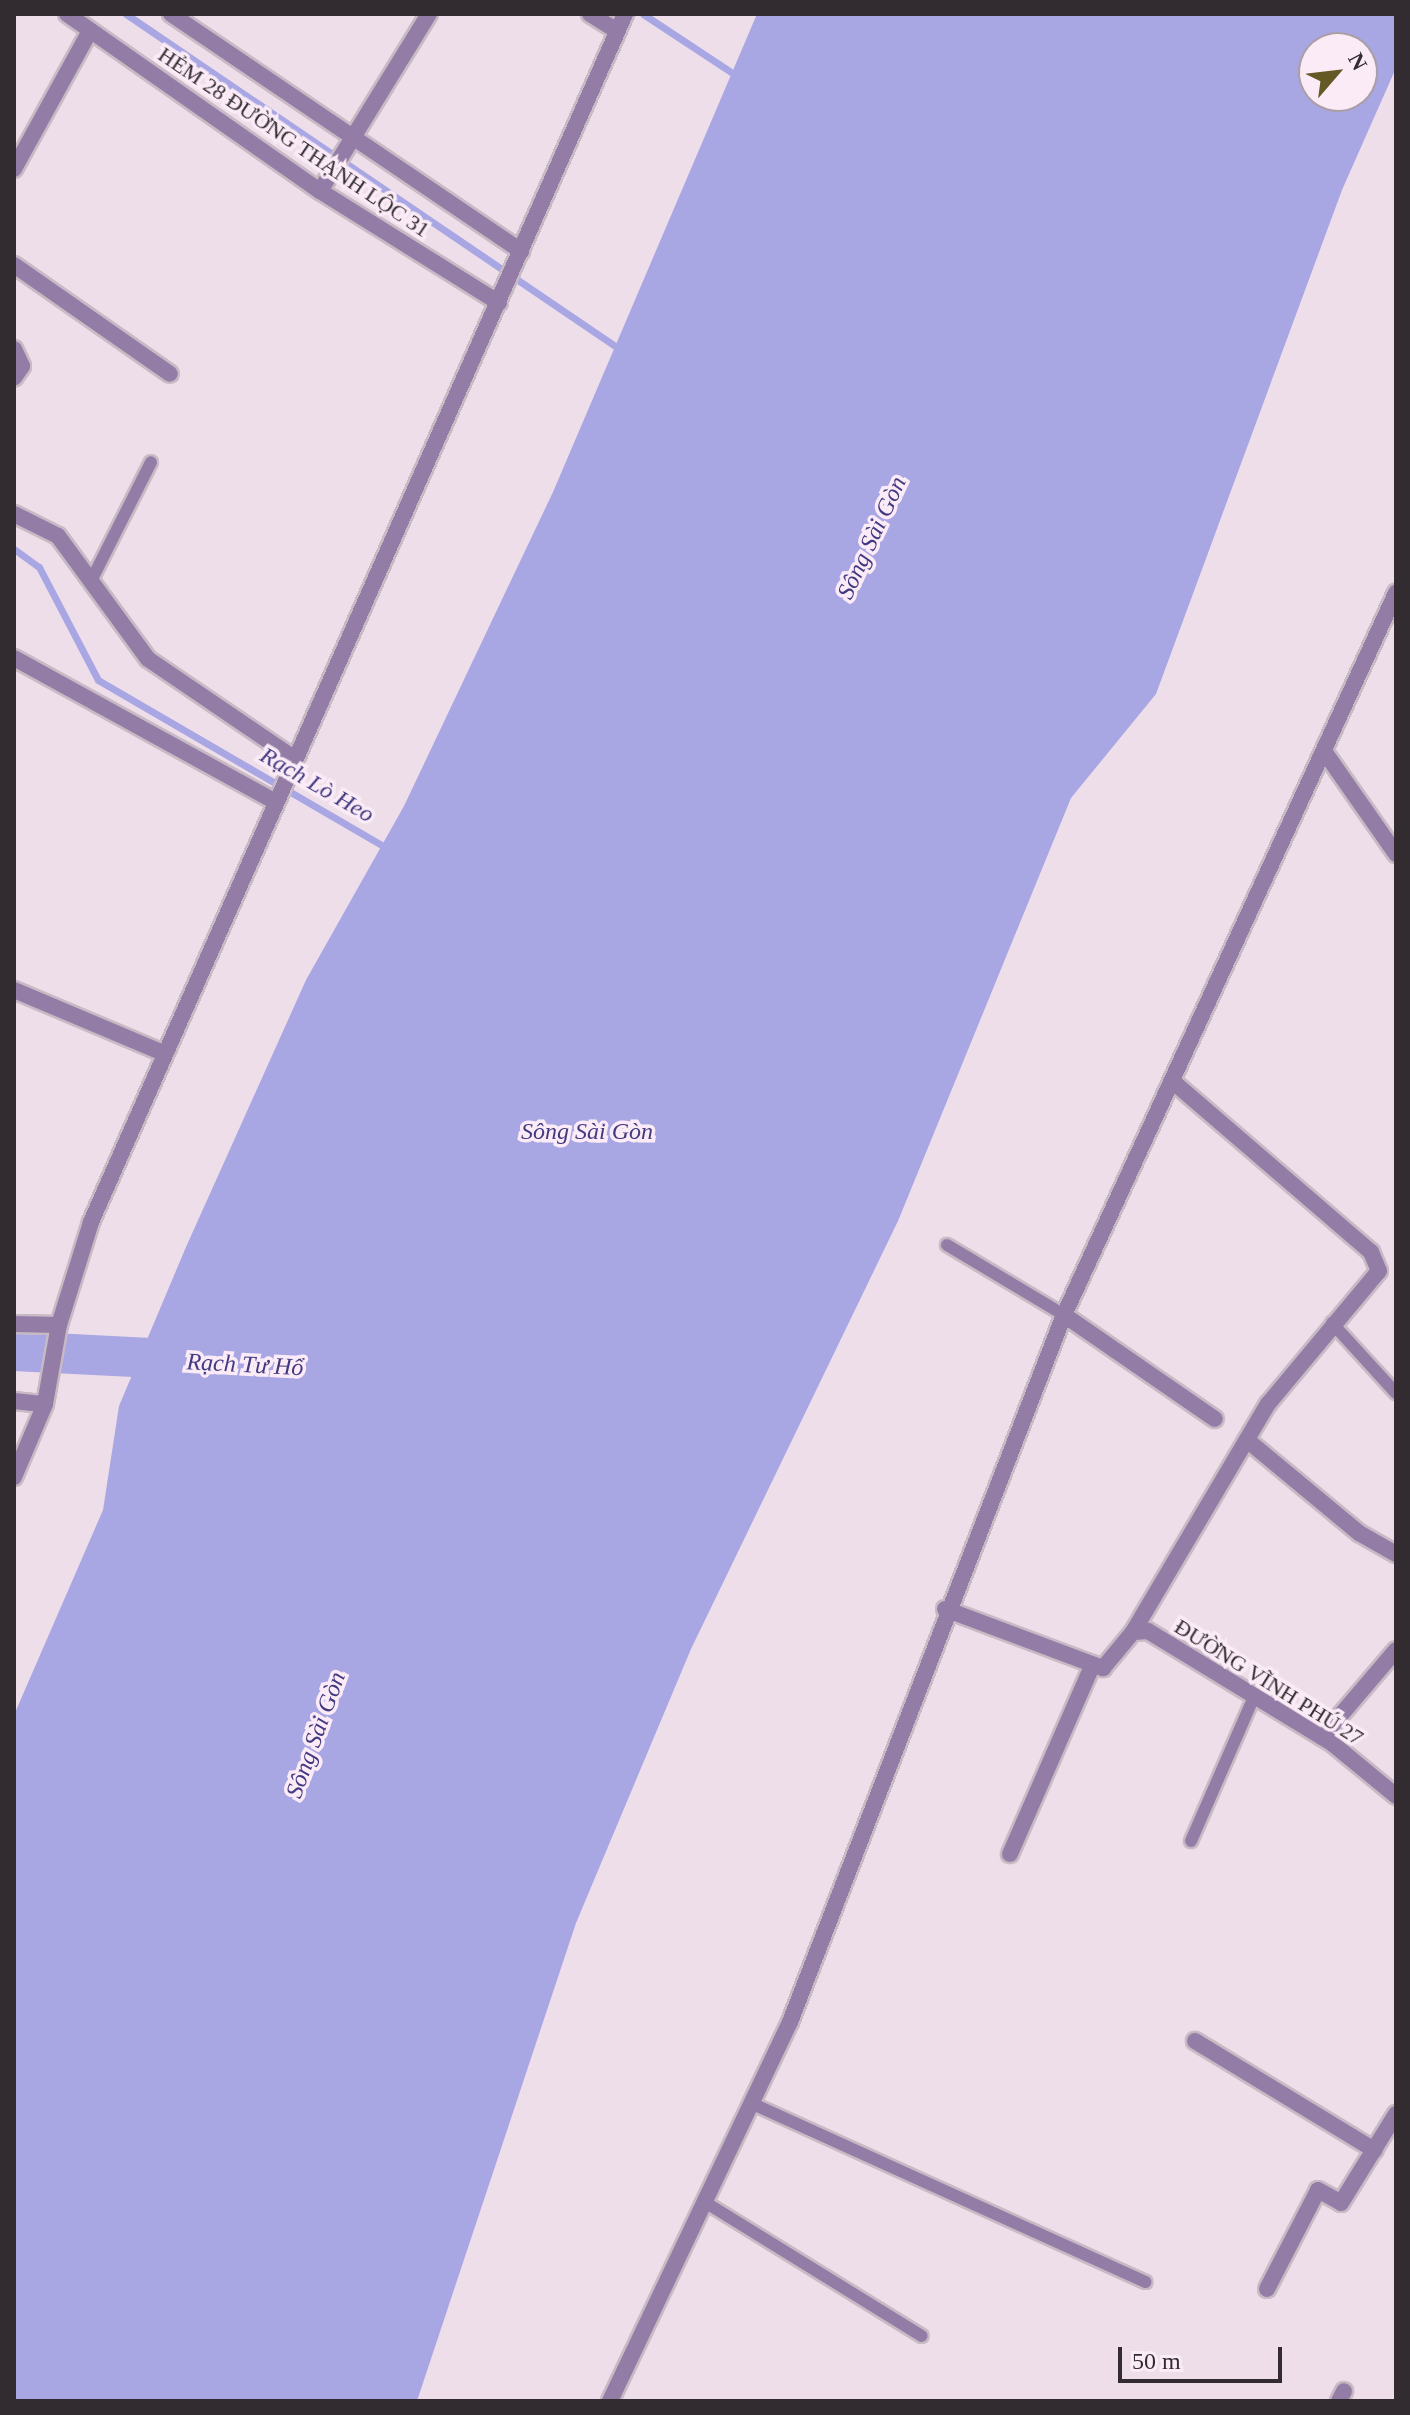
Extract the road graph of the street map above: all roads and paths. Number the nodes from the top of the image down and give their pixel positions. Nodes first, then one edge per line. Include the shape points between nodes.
1 (67, 14) edge
2 (171, 14) edge
3 (429, 14) edge
4 (590, 14) edge
5 (622, 21) edge
6 (90, 31) junction
7 (350, 142) junction
8 (14, 169) edge
9 (320, 191) junction
10 (519, 256) junction
11 (14, 265) edge
12 (502, 296) junction
13 (14, 349) edge
14 (170, 374) dead end
15 (14, 378) edge
16 (151, 462) dead end
17 (14, 514) edge
18 (91, 581) junction
19 (1396, 593) edge
20 (14, 658) edge
21 (1326, 754) junction
22 (288, 764) junction
23 (272, 799) junction
24 (1396, 854) edge
25 (14, 990) edge
26 (163, 1053) junction
27 (1172, 1081) junction
28 (947, 1245) dead end
29 (1064, 1315) junction
30 (1332, 1323) junction
31 (14, 1324) edge
32 (58, 1332) junction
33 (1396, 1393) edge
34 (46, 1396) junction
35 (14, 1401) edge
36 (1215, 1419) dead end
37 (1247, 1440) junction
38 (14, 1477) edge
39 (1396, 1554) edge
40 (945, 1609) junction
41 (1133, 1632) junction
42 (1396, 1650) edge
43 (1092, 1666) junction
44 (1254, 1697) junction
45 (1322, 1737) junction
46 (1396, 1796) edge
47 (1191, 1841) dead end
48 (1010, 1854) dead end
49 (1195, 2041) dead end
50 (753, 2104) junction
51 (1396, 2114) edge
52 (1374, 2150) junction
53 (708, 2204) junction
54 (1146, 2282) dead end
55 (1267, 2289) dead end
56 (922, 2336) dead end
57 (610, 2401) edge

1 - 6 street, HẺM 28 ĐƯỜNG THẠNH LỘC 31
2 - 7 street
3 - 7 street
4 - 5 street
5 - 10 street
6 - 8 street
6 - 9 street, HẺM 28 ĐƯỜNG THẠNH LỘC 31
7 - 9 street
7 - 10 street
9 - 12 street, HẺM 28 ĐƯỜNG THẠNH LỘC 31
10 - 12 street
11 - 14 street
12 - 22 street
13 - 15 street via 22,366
16 - 18 lane
17 - 18 street via 58,536
18 - 22 street via 148,659
19 - 21 street
20 - 23 street
21 - 24 street
21 - 27 street
22 - 23 street
23 - 26 street
25 - 26 street
26 - 32 street via 91,1222
27 - 29 street
27 - 30 street via 1379,1260 1379,1271
28 - 29 lane
29 - 36 street
29 - 40 street
30 - 33 lane
30 - 37 street
31 - 32 street
32 - 34 street
34 - 35 street
34 - 38 street
37 - 39 street via 1359,1533
37 - 41 street
40 - 43 street
40 - 50 street via 847,1878
41 - 43 street via 1119,1655 1103,1668
41 - 44 street, ĐƯỜNG VĨNH PHÚ 27 via 1148,1631
42 - 45 street
43 - 48 street
44 - 45 street, ĐƯỜNG VĨNH PHÚ 27
44 - 47 lane
45 - 46 street, ĐƯỜNG VĨNH PHÚ 27
49 - 52 street
50 - 53 street
50 - 54 lane
51 - 52 street
52 - 55 street via 1341,2203 1318,2190
53 - 56 lane
53 - 57 street

